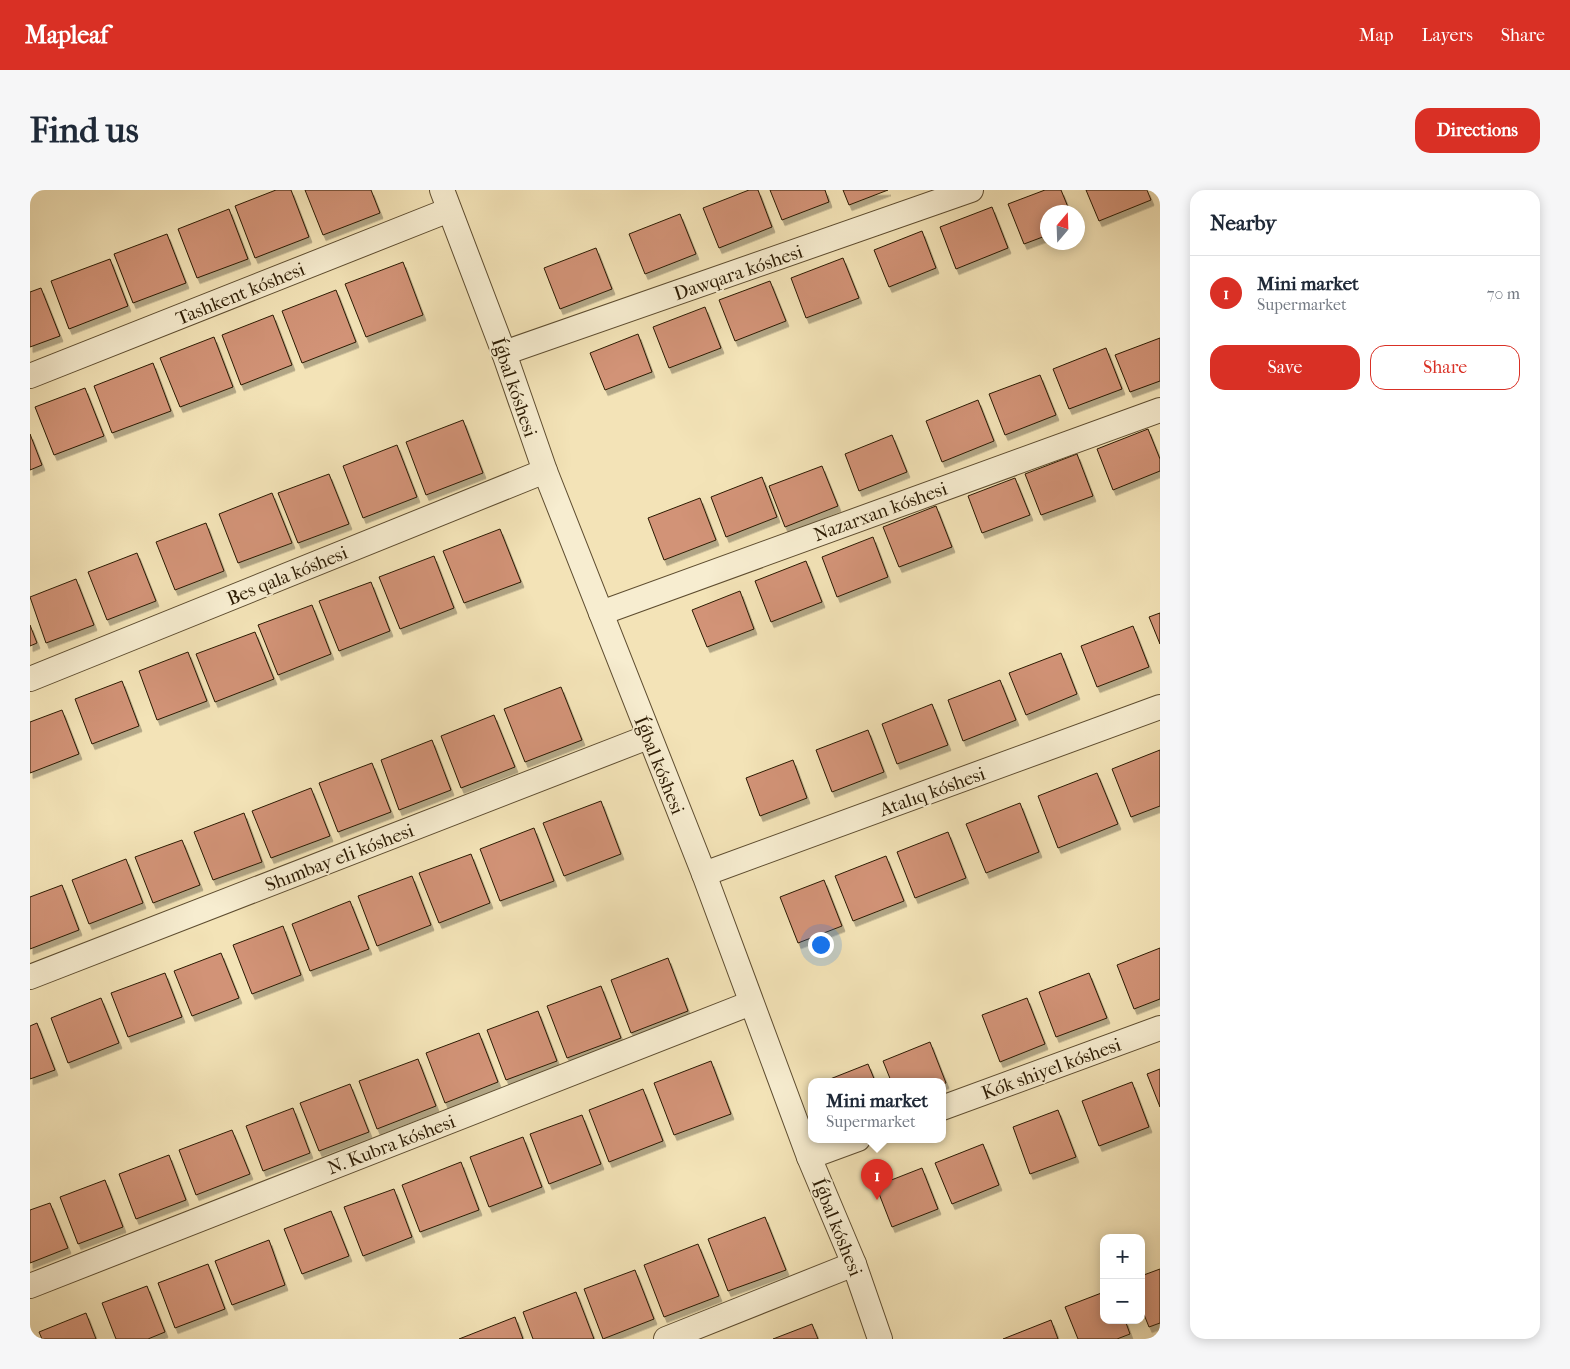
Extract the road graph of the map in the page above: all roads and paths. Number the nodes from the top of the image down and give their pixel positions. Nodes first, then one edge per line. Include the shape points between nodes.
1 (971, 190) edge
2 (446, 200) edge
3 (504, 353) junction
4 (30, 376) edge
5 (1160, 410) edge
6 (545, 471) junction
7 (600, 613) junction
8 (30, 679) edge
9 (1160, 707) edge
10 (648, 737) junction
11 (704, 874) junction
12 (30, 977) edge
13 (751, 1003) junction
14 (1160, 1028) edge
15 (946, 1107) edge
16 (847, 1143) edge
17 (809, 1157) junction
18 (854, 1264) junction
19 (30, 1286) edge
20 (666, 1339) edge
21 (880, 1339) edge

1 - 3 street, Dawqara kóshesi
2 - 3 street, Íǵbal kóshesi
2 - 4 street, Tashkent kóshesi
3 - 6 street, Íǵbal kóshesi
5 - 7 street, Nazarxan kóshesi
6 - 7 street, Íǵbal kóshesi
6 - 8 street, Bes qala kóshesi
7 - 10 street, Íǵbal kóshesi
9 - 11 street, Atalıq kóshesi
10 - 11 street, Íǵbal kóshesi
10 - 12 street, Shımbay eli kóshesi
11 - 13 street, Íǵbal kóshesi
13 - 17 street, Íǵbal kóshesi
13 - 19 street, N. Kubra kóshesi
14 - 15 street, Kók shiyel kóshesi
16 - 17 street
17 - 18 street, Íǵbal kóshesi
18 - 20 street
18 - 21 street, Íǵbal kóshesi

